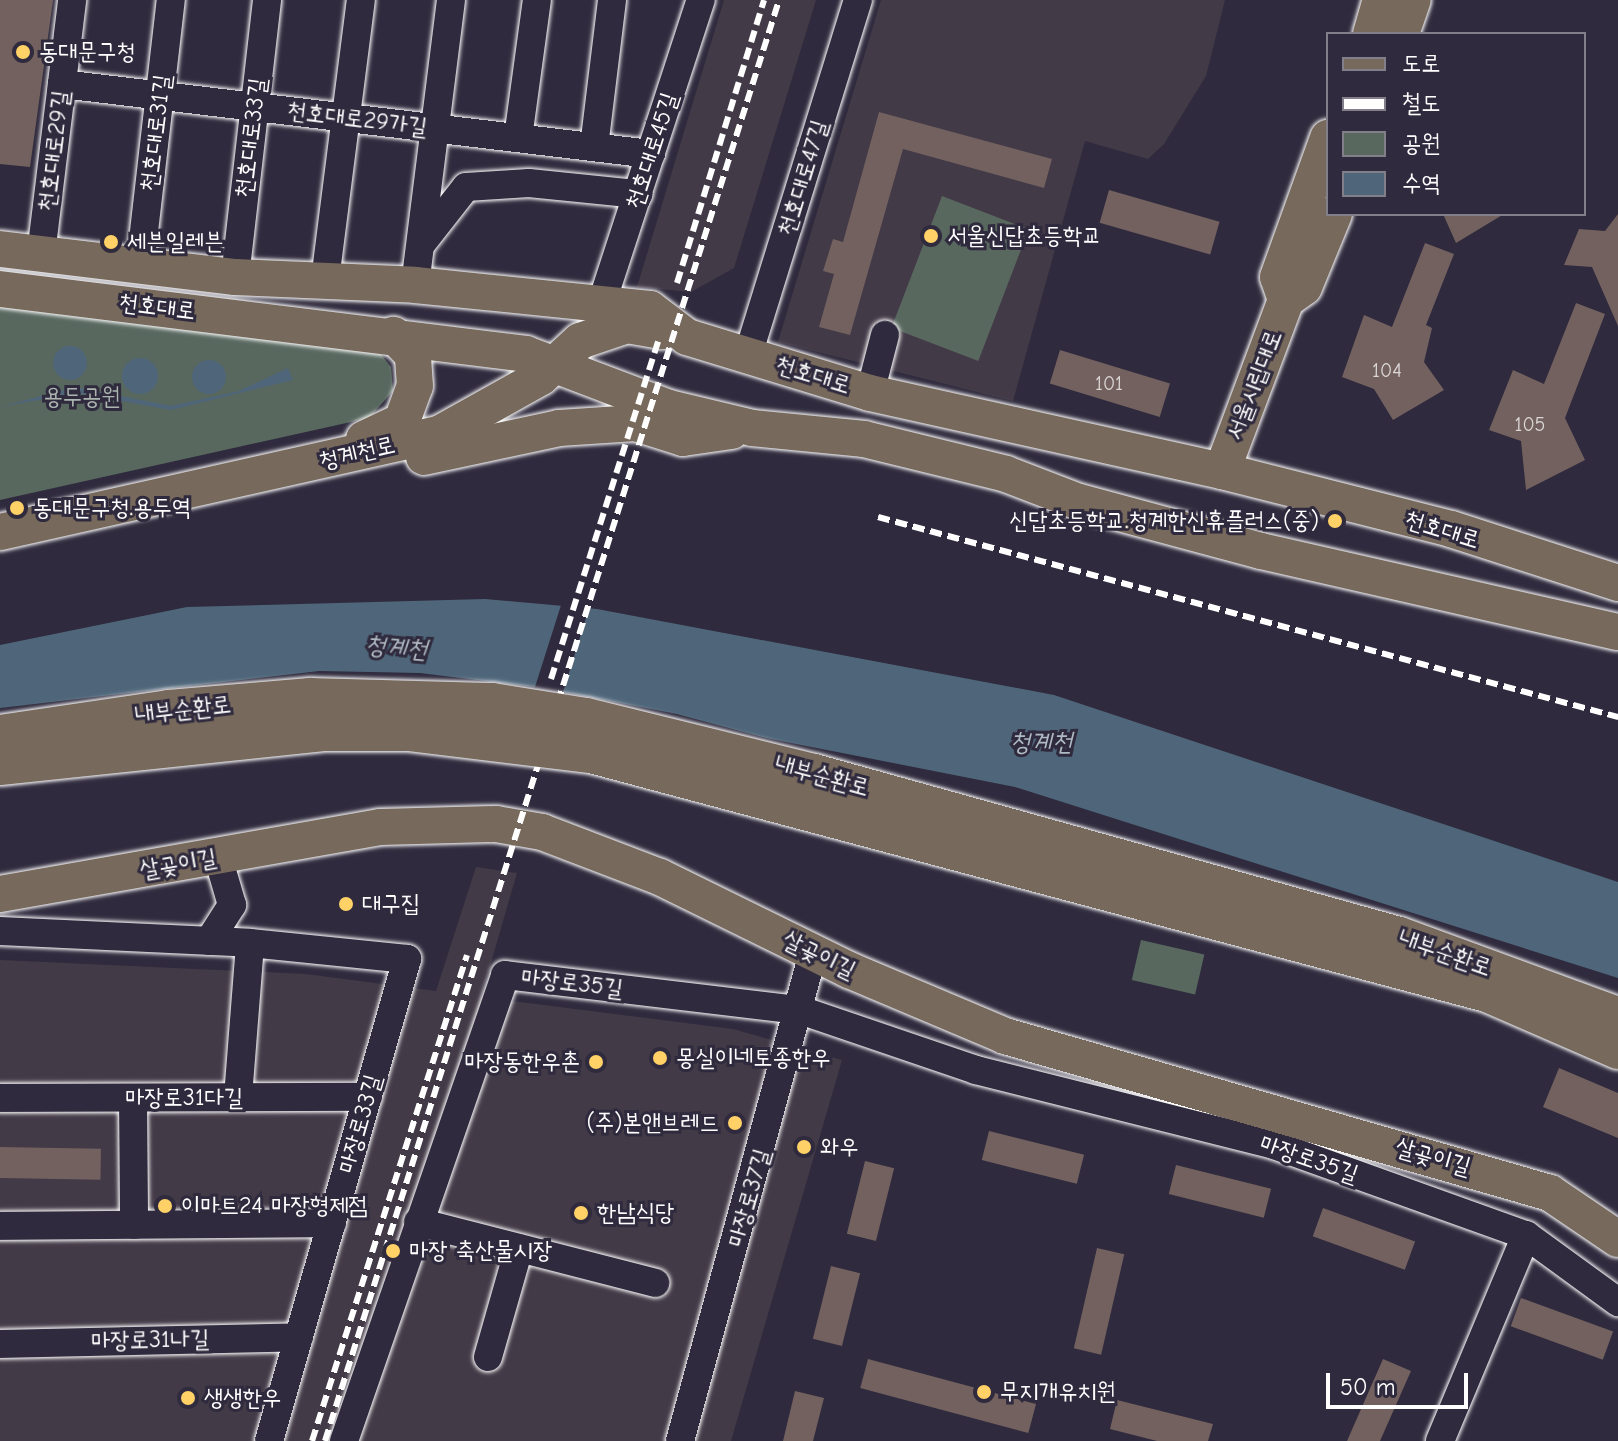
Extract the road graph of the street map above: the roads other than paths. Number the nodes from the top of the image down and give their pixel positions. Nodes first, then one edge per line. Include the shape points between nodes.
1 (72, 0) edge
2 (171, 0) edge
3 (267, 0) edge
4 (361, 0) edge
5 (451, 0) edge
6 (537, 0) edge
7 (612, 0) edge
8 (701, 0) edge
9 (858, 0) edge
10 (1381, 0) edge
11 (1413, 0) edge
12 (1372, 32) edge
13 (1402, 32) edge
14 (62, 84) junction
15 (160, 96) junction
16 (254, 107) junction
17 (347, 118) junction
18 (435, 128) junction
19 (518, 138) junction
20 (1326, 144) edge
21 (594, 147) junction
22 (651, 154) junction
23 (638, 194) junction
24 (1333, 216) edge
25 (422, 243) junction
26 (0, 249) edge
27 (41, 254) junction
28 (140, 266) junction
29 (235, 277) junction
30 (325, 280) junction
31 (415, 285) junction
32 (0, 289) edge
33 (1286, 300) junction
34 (602, 302) junction
35 (394, 335) junction
36 (885, 335) dead end
37 (687, 337) junction
38 (748, 355) junction
39 (555, 361) junction
40 (870, 393) junction
41 (752, 428) junction
42 (304, 465) junction
43 (1222, 471) junction
44 (0, 532) edge
45 (1618, 583) edge
46 (1618, 632) edge
47 (0, 735) edge
48 (0, 765) edge
49 (218, 857) junction
50 (0, 894) edge
51 (0, 931) edge
52 (209, 941) junction
53 (250, 943) junction
54 (813, 953) junction
55 (800, 1010) junction
56 (1618, 1017) edge
57 (975, 1023) junction
58 (1618, 1049) edge
59 (976, 1070) junction
60 (238, 1097) junction
61 (368, 1097) junction
62 (0, 1098) edge
63 (133, 1098) junction
64 (418, 1222) junction
65 (332, 1223) junction
66 (134, 1225) junction
67 (0, 1226) edge
68 (1526, 1235) junction
69 (1618, 1239) edge
70 (519, 1248) junction
71 (655, 1283) dead end
72 (1618, 1302) edge
73 (299, 1337) junction
74 (0, 1344) edge
75 (488, 1357) dead end
76 (269, 1441) edge
77 (344, 1441) edge
78 (680, 1441) edge
79 (1440, 1441) edge

1 - 14 street, 천호대로29길
2 - 15 street, 천호대로31길
3 - 16 street, 천호대로33길
4 - 17 street
5 - 18 street
6 - 19 street
7 - 21 street
8 - 22 street, 천호대로45길
9 - 38 street, 천호대로47길
10 - 12 main road
11 - 13 main road
14 - 15 street, 천호대로29가길
14 - 27 street, 천호대로29길
15 - 16 street, 천호대로29가길
15 - 28 street, 천호대로31길
16 - 17 street, 천호대로29가길
16 - 29 street, 천호대로33길
17 - 18 street, 천호대로29가길
17 - 30 street
18 - 19 street, 천호대로29가길
18 - 25 street
19 - 21 street, 천호대로29가길
20 - 33 main road, 서울시립대로 via 1278,277
21 - 22 street, 천호대로29가길
22 - 23 street, 천호대로45길
23 - 25 street via 529,183 466,187
23 - 34 street, 천호대로45길
24 - 33 main road, 서울시립대로 via 1304,287
25 - 31 street
26 - 27 main road, 천호대로
27 - 28 main road, 천호대로
28 - 29 main road, 천호대로
29 - 30 main road, 천호대로
30 - 31 main road, 천호대로
31 - 34 main road, 천호대로
32 - 35 main road, 천호대로
33 - 43 main road, 서울시립대로
34 - 37 main road, 천호대로 via 650,309
35 - 39 main road, 천호대로
35 - 42 main road via 413,355 415,386 402,421
36 - 40 street
37 - 38 main road, 천호대로
37 - 39 main road, 청계천로 via 627,325 580,341
38 - 40 main road, 천호대로
39 - 41 main road, 천호대로 via 669,408
39 - 42 main road, 청계천로 via 541,377 439,434
40 - 43 main road, 천호대로
41 - 42 main road via 683,438 636,423 559,428 369,469
41 - 46 main road, 천호대로 via 864,439 1006,474 1079,502 1261,551
42 - 44 main road, 청계천로
43 - 45 main road, 천호대로 via 1451,529
47 - 56 highway, 내부순환로, bridge via 169,710 310,698 492,703 586,718 829,778 1399,937
48 - 58 highway, 내부순환로, bridge via 321,731 408,731 591,753 1487,992
49 - 50 main road, 살곶이길
49 - 52 street via 232,905
49 - 54 main road, 살곶이길 via 380,827 496,824 542,832 660,877
51 - 52 street, 마장로33길
52 - 53 street, 마장로33길
53 - 60 street
53 - 61 street, 마장로33길 via 407,959
54 - 55 street, 마장로37길
54 - 57 main road, 살곶이길
55 - 59 street, 마장로35길
55 - 64 street, 마장로35길 via 505,975
55 - 78 street, 마장로37길
57 - 59 street
57 - 69 main road, 살곶이길 via 1550,1193
59 - 68 street, 마장로35길 via 1274,1145
60 - 61 street, 마장로31다길
60 - 63 street, 마장로31다길
61 - 65 street, 마장로33길
62 - 63 street, 마장로31다길
63 - 66 street
64 - 70 street
64 - 77 street, 마장로35길
65 - 66 street
65 - 73 street, 마장로33길
66 - 67 street
68 - 72 street, 마장로35길
68 - 79 street
70 - 71 street
70 - 75 street
73 - 74 street, 마장로31나길
73 - 76 street, 마장로33길

